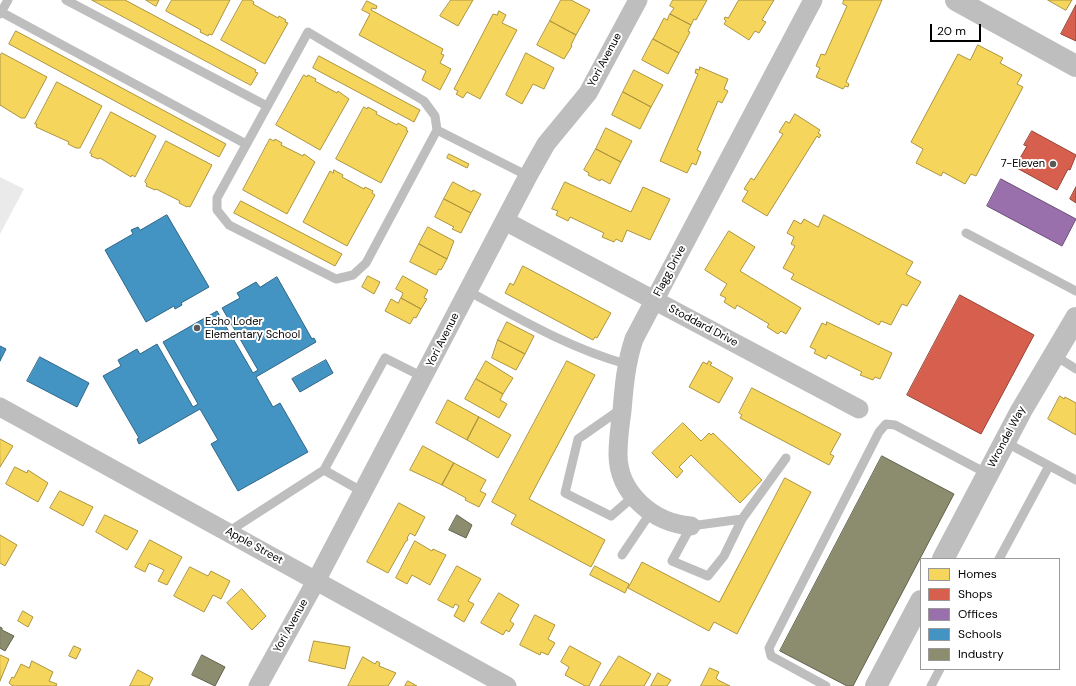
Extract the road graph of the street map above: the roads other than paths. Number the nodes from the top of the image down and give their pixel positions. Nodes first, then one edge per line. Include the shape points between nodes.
1 (8, 0) edge
2 (66, 0) edge
3 (638, 0) edge
4 (813, 0) edge
5 (956, 0) edge
6 (1, 13) edge
7 (1076, 66) edge
8 (267, 106) junction
9 (437, 130) junction
10 (246, 144) junction
11 (528, 176) junction
12 (505, 221) junction
13 (966, 233) dead end
14 (468, 291) junction
15 (1076, 291) edge
16 (654, 300) junction
17 (1076, 318) edge
18 (1054, 356) junction
19 (626, 364) junction
20 (1076, 369) edge
21 (423, 377) junction
22 (0, 407) edge
23 (622, 408) junction
24 (859, 409) dead end
25 (1005, 442) junction
26 (786, 458) dead end
27 (1049, 466) junction
28 (324, 470) junction
29 (988, 474) junction
30 (1076, 480) edge
31 (363, 492) junction
32 (634, 496) junction
33 (651, 512) junction
34 (742, 519) junction
35 (691, 526) junction
36 (228, 532) junction
37 (622, 555) dead end
38 (944, 558) edge
39 (1000, 558) edge
40 (316, 581) junction
41 (920, 603) edge
42 (939, 670) edge
43 (258, 686) edge
44 (507, 686) edge
45 (826, 686) edge
46 (876, 686) edge
47 (931, 686) edge

1 - 6 lane
2 - 8 lane
3 - 11 street, Yori Avenue via 588,93 546,144
4 - 16 street, Flagg Drive
5 - 7 street
6 - 10 lane
8 - 9 lane via 308,32 424,101 435,116
8 - 10 lane
9 - 10 lane via 366,263 353,275 336,279 229,225 217,210 217,198
9 - 11 lane
11 - 12 street, Yori Avenue
12 - 14 street, Yori Avenue
12 - 16 street, Stoddard Drive
13 - 15 lane
14 - 19 lane via 551,336
14 - 21 street, Yori Avenue
16 - 19 street, Flagg Drive via 634,339
16 - 24 street, Stoddard Drive
17 - 18 street, Wrondel Way
18 - 20 lane
18 - 25 street, Wrondel Way
19 - 23 street, Flagg Drive
21 - 28 lane via 385,358
21 - 31 street, Yori Avenue
22 - 36 street, Apple Street
23 - 32 street, Flagg Drive via 618,455 622,473
23 - 32 lane via 578,439 565,493 611,516
25 - 27 lane
25 - 29 street, Wrondel Way
26 - 34 lane
27 - 30 lane
27 - 39 lane
28 - 31 lane
28 - 36 lane
29 - 38 street, Wrondel Way
29 - 45 lane via 895,425 886,424 879,432 769,648 771,656
31 - 40 street, Yori Avenue
32 - 33 street, Flagg Drive
33 - 35 street, Flagg Drive via 675,525
33 - 37 lane
34 - 35 lane
34 - 35 lane via 724,556 708,576 672,561
36 - 40 street, Apple Street
40 - 43 street, Yori Avenue
40 - 44 street, Apple Street
41 - 46 street
42 - 47 lane

